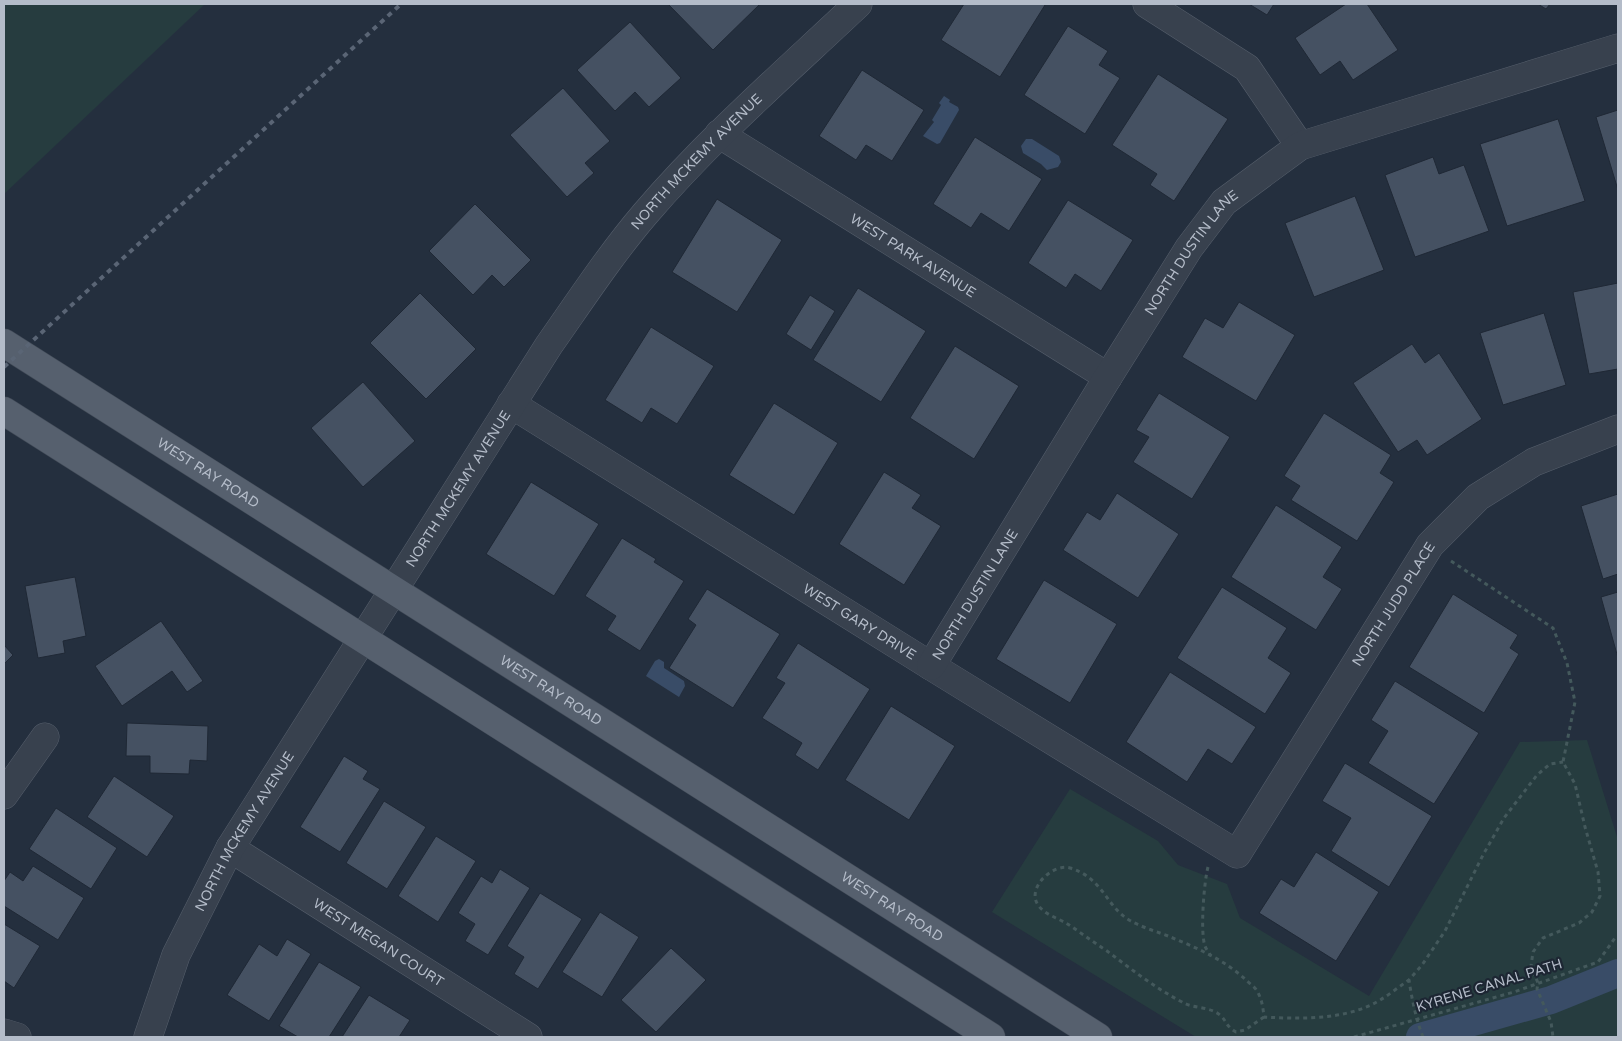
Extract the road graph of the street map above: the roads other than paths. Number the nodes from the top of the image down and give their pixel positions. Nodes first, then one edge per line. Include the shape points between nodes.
1 (858, 4) edge
2 (1147, 4) edge
3 (1618, 48) edge
4 (719, 134) junction
5 (1300, 146) junction
6 (4, 342) edge
7 (1108, 376) junction
8 (511, 404) junction
9 (4, 411) edge
10 (1618, 429) edge
11 (393, 590) junction
12 (362, 638) junction
13 (931, 666) junction
14 (45, 737) dead end
15 (4, 795) edge
16 (230, 848) junction
17 (1237, 854) joint
18 (4, 1033) edge
19 (18, 1037) edge
20 (148, 1037) edge
21 (528, 1037) edge
22 (991, 1037) edge
23 (1098, 1037) edge

1 - 4 street, NORTH MCKEMY AVENUE
2 - 5 street via 1248,68
3 - 5 street, NORTH DUSTIN LANE
4 - 7 street, WEST PARK AVENUE
4 - 8 street, NORTH MCKEMY AVENUE via 645,214 603,268
5 - 7 street, NORTH DUSTIN LANE via 1224,202 1189,248
6 - 11 main road, WEST RAY ROAD
7 - 13 street, NORTH DUSTIN LANE
8 - 11 street, NORTH MCKEMY AVENUE
8 - 13 street, WEST GARY DRIVE
9 - 12 main road
10 - 17 street, NORTH JUDD PLACE via 1534,462 1478,497 1429,546
11 - 12 street, NORTH MCKEMY AVENUE
11 - 23 main road, WEST RAY ROAD
12 - 16 street, NORTH MCKEMY AVENUE
12 - 22 main road
13 - 17 street, WEST GARY DRIVE
14 - 15 street
16 - 20 street, NORTH MCKEMY AVENUE via 176,955
16 - 21 street, WEST MEGAN COURT
18 - 19 street

